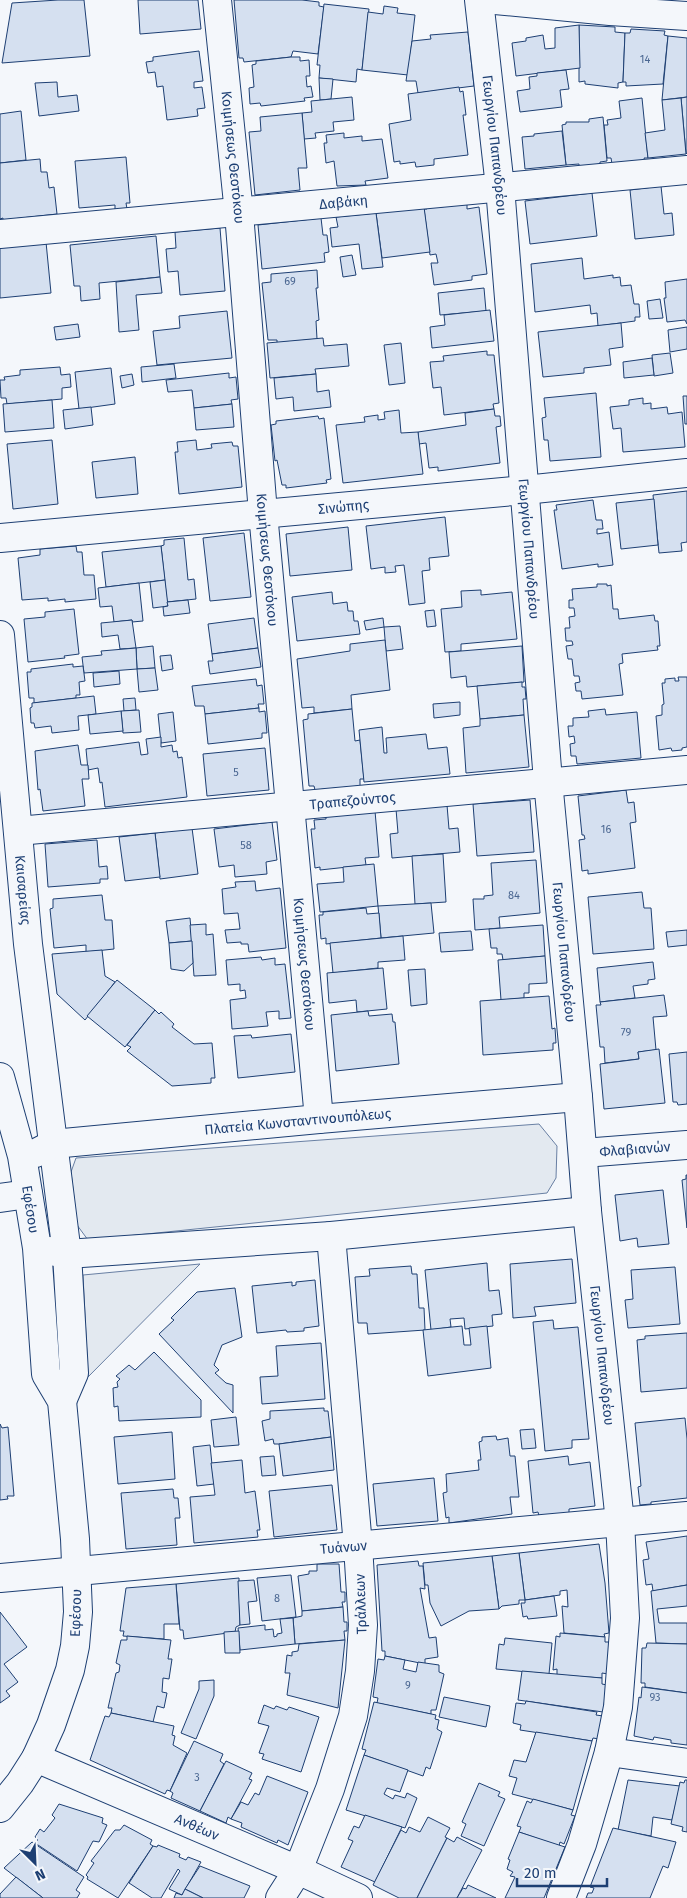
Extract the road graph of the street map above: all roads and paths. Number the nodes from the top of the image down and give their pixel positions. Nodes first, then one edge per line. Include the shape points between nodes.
1 (217, 0) edge
2 (479, 0) edge
3 (495, 0) edge
4 (687, 16) edge
5 (687, 170) edge
6 (500, 187) junction
7 (240, 213) junction
8 (0, 234) edge
9 (687, 473) edge
10 (526, 490) junction
11 (263, 513) junction
12 (0, 538) edge
13 (0, 636) edge
14 (687, 770) edge
15 (548, 781) junction
16 (289, 807) junction
17 (18, 831) junction
18 (0, 1077) edge
19 (578, 1098) junction
20 (319, 1119) junction
21 (53, 1144) junction
22 (687, 1145) edge
23 (583, 1153) junction
24 (22, 1160) junction
25 (28, 1194) junction
26 (0, 1198) edge
27 (586, 1211) junction
28 (331, 1236) junction
29 (37, 1248) junction
30 (67, 1254) junction
31 (62, 1401) junction
32 (687, 1516) edge
33 (620, 1522) junction
34 (358, 1546) junction
35 (77, 1572) junction
36 (0, 1578) edge
37 (609, 1752) junction
38 (36, 1758) junction
39 (687, 1763) edge
40 (0, 1808) edge
41 (298, 1870) junction
42 (280, 1898) edge
43 (358, 1898) edge
44 (561, 1898) edge

1 - 7 street, Κοιμήσεως Θεοτόκου
2 - 6 street, Γεωργίου Παπανδρέου
3 - 4 street
5 - 6 street, Δαβάκη
6 - 7 street, Δαβάκη
6 - 10 street, Γεωργίου Παπανδρέου
7 - 8 street, Δαβάκη
7 - 11 street, Κοιμήσεως Θεοτόκου
9 - 10 street, Σινώπης
10 - 11 street, Σινώπης
10 - 15 street, Γεωργίου Παπανδρέου
11 - 12 street, Σινώπης
11 - 16 street, Κοιμήσεως Θεοτόκου
13 - 17 street, Καισαρείας
14 - 15 street, Τραπεζούντος
15 - 16 street, Τραπεζούντος
15 - 19 street, Γεωργίου Παπανδρέου
16 - 17 street, Τραπεζούντος
16 - 20 street, Κοιμήσεως Θεοτόκου
17 - 21 street, Καισαρείας via 28,944
18 - 24 street, Εφέσου
19 - 20 street, Πλατεία Κωνσταντινουπόλεως
19 - 23 street, Γεωργίου Παπανδρέου
20 - 21 street, Πλατεία Κωνσταντινουπόλεως
21 - 24 street, Πλατεία Κωνσταντινουπόλεως
21 - 30 street, Εφέσου
22 - 23 street, Φλαβιανών
23 - 27 street, Γεωργίου Παπανδρέου
24 - 25 street, Εφέσου
25 - 26 street
25 - 29 street, Εφέσου
27 - 28 street
27 - 33 street, Γεωργίου Παπανδρέου
28 - 30 street
28 - 34 street, Τράλλεων
29 - 30 street
29 - 31 street, Εφέσου via 46,1374
30 - 31 street, Εφέσου via 74,1373
31 - 35 street, Εφέσου
32 - 33 street, Τυάνων
33 - 34 street, Τυάνων
33 - 37 street, Γεωργίου Παπανδρέου via 625,1618 618,1707
34 - 35 street, Τυάνων
34 - 41 street, Τράλλεων via 363,1625 353,1716 330,1789
35 - 36 street, Τυάνων
35 - 38 street, Εφέσου via 78,1612 72,1662 60,1703
37 - 39 street
37 - 44 street, Γεωργίου Παπανδρέου via 582,1844
38 - 40 street, Εφέσου
38 - 41 street, Ανθέων
41 - 42 street, Τράλλεων
41 - 43 street, Ανθέων

